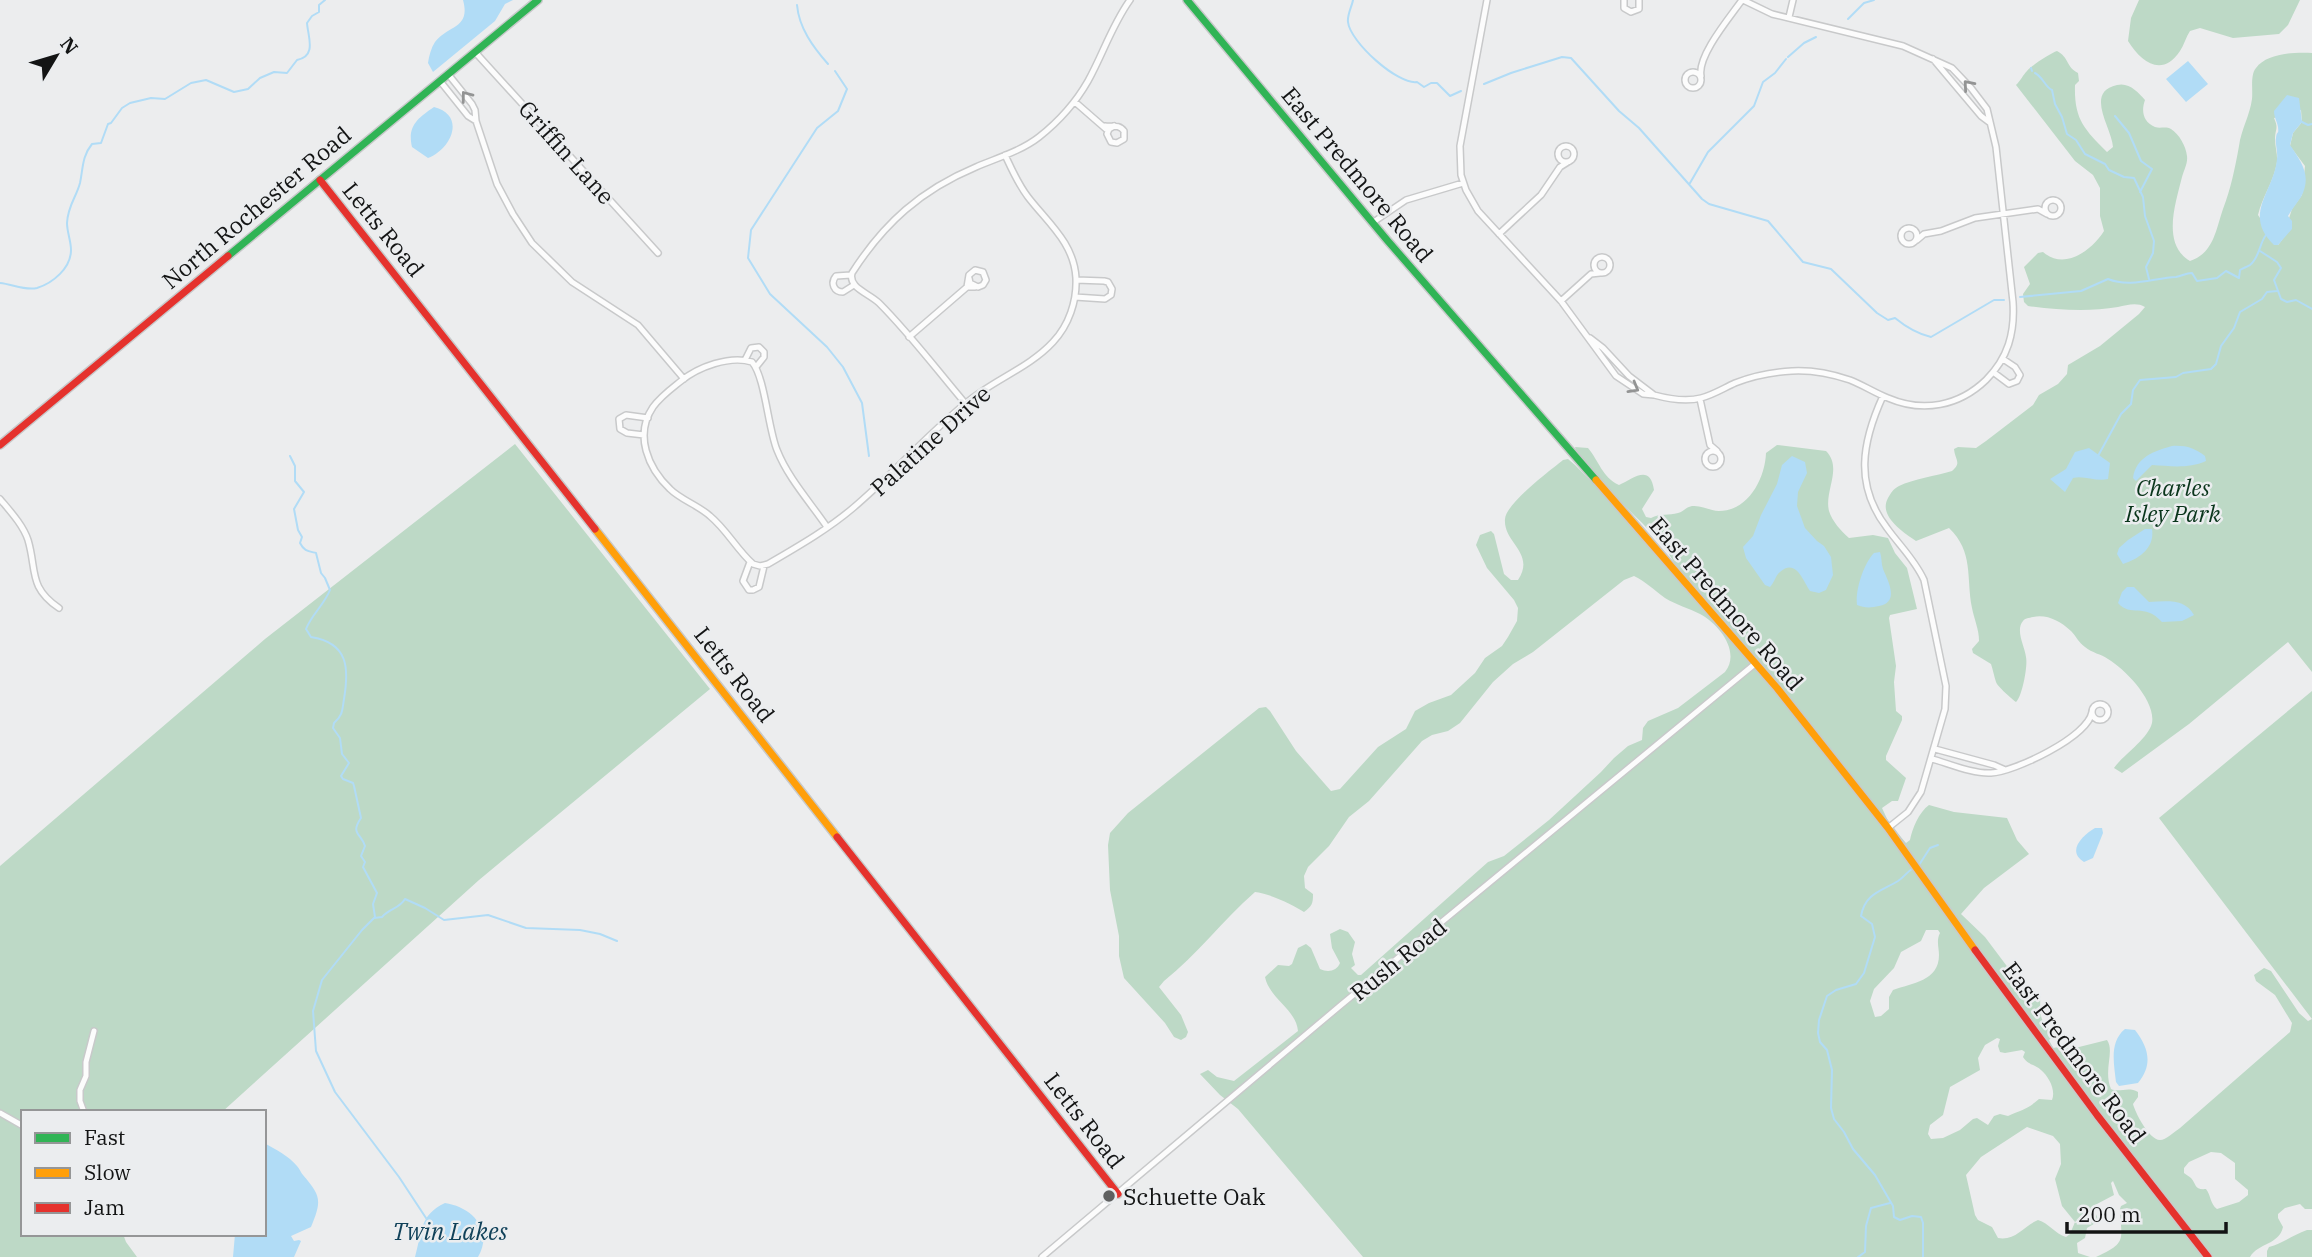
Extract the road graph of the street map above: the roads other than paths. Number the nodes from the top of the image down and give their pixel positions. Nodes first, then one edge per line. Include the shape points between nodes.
1 (538, 0) edge
2 (1130, 0) edge
3 (1187, 0) edge
4 (1487, 0) edge
5 (1624, 0) edge
6 (1639, 0) edge
7 (1743, 0) edge
8 (1793, 0) edge
9 (1789, 17) junction
10 (475, 52) junction
11 (1700, 67) junction
12 (1692, 71) junction
13 (448, 74) junction
14 (1701, 76) junction
15 (440, 81) junction
16 (1075, 102) junction
17 (476, 121) junction
18 (1105, 126) junction
19 (1114, 126) junction
20 (1107, 134) junction
21 (1005, 155) junction
22 (1559, 158) junction
23 (1568, 162) junction
24 (1560, 167) junction
25 (320, 180) junction
26 (1463, 183) junction
27 (2045, 204) junction
28 (2038, 209) junction
29 (2003, 214) junction
30 (2047, 214) junction
31 (1372, 223) junction
32 (1915, 229) junction
33 (1499, 234) junction
34 (1924, 234) junction
35 (1917, 240) junction
36 (658, 253) dead end
37 (1594, 265) junction
38 (1601, 273) junction
39 (1591, 274) junction
40 (851, 275) junction
41 (969, 278) junction
42 (1076, 280) junction
43 (854, 285) junction
44 (967, 287) junction
45 (975, 287) junction
46 (1075, 297) junction
47 (1561, 301) junction
48 (909, 337) junction
49 (2003, 359) junction
50 (745, 360) junction
51 (756, 367) junction
52 (1993, 372) junction
53 (684, 379) junction
54 (1883, 396) junction
55 (1700, 399) junction
56 (965, 403) junction
57 (648, 418) junction
58 (644, 435) junction
59 (0, 445) edge
60 (1710, 445) junction
61 (1717, 451) junction
62 (1706, 453) junction
63 (0, 499) edge
64 (827, 527) junction
65 (750, 562) junction
66 (764, 566) junction
67 (59, 608) dead end
68 (1756, 663) junction
69 (2092, 712) junction
70 (2099, 720) junction
71 (2089, 721) junction
72 (1935, 749) junction
73 (1967, 758) junction
74 (1932, 759) junction
75 (1964, 768) junction
76 (2003, 769) junction
77 (1888, 828) junction
78 (94, 1031) dead end
79 (83, 1110) edge
80 (0, 1113) edge
81 (21, 1125) edge
82 (1118, 1194) junction
83 (1042, 1257) edge
84 (2208, 1257) edge

1 - 10 street, North Rochester Road
2 - 16 street
3 - 31 street, East Predmore Road
4 - 26 street via 1460,146
5 - 6 street via 1624,8 1631,12 1639,9
7 - 9 street
7 - 11 street
8 - 9 street
9 - 29 street via 1903,46 1947,65 1963,78 1985,107 1996,147
10 - 13 street, North Rochester Road
10 - 36 street, Griffin Lane
11 - 12 street
11 - 14 street
12 - 14 street
12 - 14 street via 1685,79 1688,87 1699,86
13 - 15 street, North Rochester Road
17 -> 13 street via 472,104
15 - 17 street
15 - 25 street, North Rochester Road
16 - 18 street
16 - 21 street via 1037,139
17 - 53 street via 498,184 532,243 572,282 638,325
18 - 19 street
18 - 20 street
19 - 20 street
19 - 20 street via 1124,131 1124,139 1114,143
21 - 40 street via 946,181 911,204 877,237
21 - 42 street, Palatine Drive via 1028,197 1063,239
22 - 23 street
22 - 23 street via 1560,148 1568,145 1575,154
22 - 24 street
23 - 24 street
24 - 33 street via 1541,195
25 - 59 street, North Rochester Road
25 - 82 street, Letts Road
26 - 31 street via 1406,200
26 - 33 street via 1472,203
27 - 28 street
27 - 30 street
27 - 30 street via 2055,199 2061,208 2055,216
28 - 29 street
28 - 30 street
29 - 34 street
29 - 49 street via 2014,314
31 - 68 street, East Predmore Road
32 - 34 street
32 - 35 street
32 - 35 street via 1907,227 1901,236 1907,244
33 - 47 street
34 - 35 street
37 - 38 street
37 - 38 street via 1600,257 1608,258 1610,268
37 - 39 street
38 - 39 street
39 - 47 street
40 - 43 street
40 - 43 street via 839,275 833,284 840,292
41 - 44 street
41 - 45 street
41 - 45 street via 975,270 985,274 985,283
42 - 46 street, Palatine Drive
42 - 46 street via 1108,282 1112,289 1105,299
43 - 48 street via 879,303
44 - 45 street
44 - 48 street
46 - 56 street, Palatine Drive via 1053,342
47 - 55 street via 1622,382 1643,394
48 - 56 street
49 - 52 street
49 - 52 street via 2018,370 2017,381 2009,384
50 - 51 street
50 - 51 street via 751,348 760,347 764,358
50 - 53 street via 710,365
51 - 64 street via 780,458
52 - 54 street via 1969,393 1937,406 1921,407
53 - 57 street via 661,398
54 - 55 street via 1847,379 1792,371 1752,377
54 - 72 street via 1865,449 1865,477 1881,520 1924,580 1946,686
55 - 60 street
56 - 64 street, Palatine Drive via 877,487
57 - 58 street
57 - 58 street via 626,415 619,419 620,429
58 - 65 street via 647,458 662,480 715,520
60 - 61 street
60 - 62 street
61 - 62 street
61 - 62 street via 1721,460 1714,468 1706,464
63 - 67 street via 29,542 38,588
64 - 66 street, Palatine Drive
65 - 66 street
65 - 66 street, Palatine Drive via 743,581 748,590 759,586
68 - 77 street, East Predmore Road
68 - 82 street, Rush Road
69 - 70 street
69 - 70 street via 2097,704 2105,705 2108,715
69 - 71 street
70 - 71 street
71 - 76 street via 2029,762
72 - 73 street
72 - 74 street
73 - 75 street
73 - 76 street
74 - 75 street
74 - 77 street via 1918,799
75 - 76 street via 1988,773
77 - 84 street, East Predmore Road via 2018,1009
78 - 79 street via 80,1090
80 - 81 street
82 - 83 street, Rush Road

